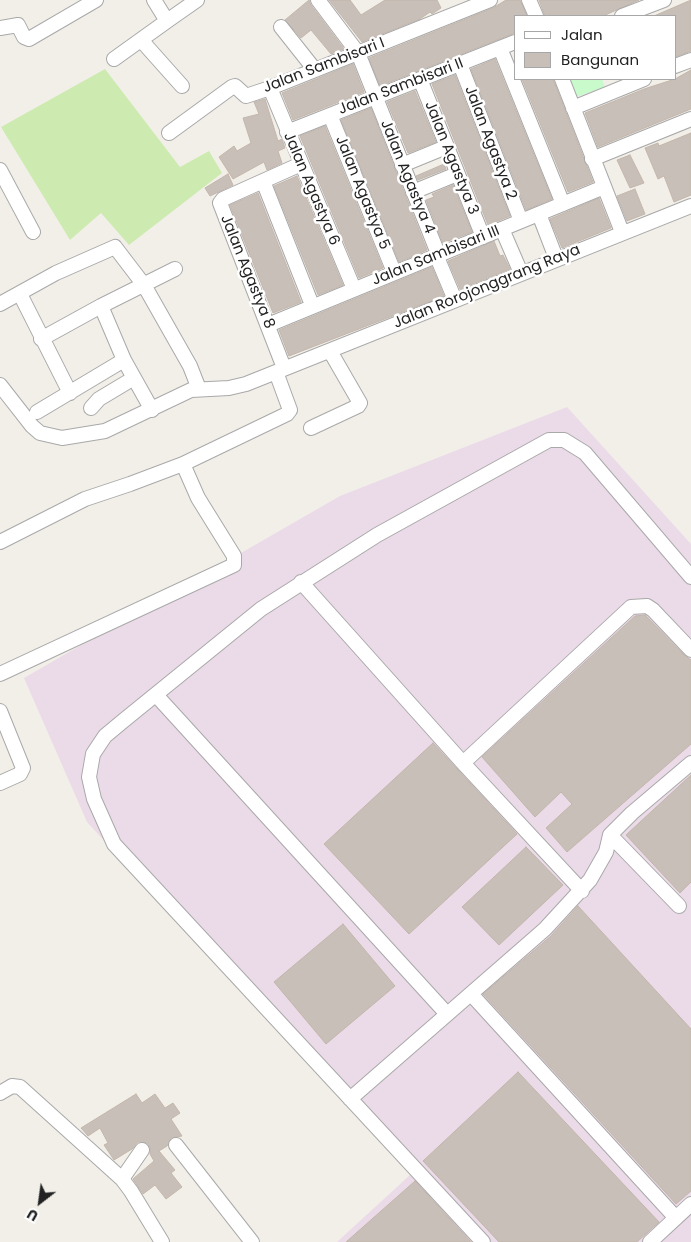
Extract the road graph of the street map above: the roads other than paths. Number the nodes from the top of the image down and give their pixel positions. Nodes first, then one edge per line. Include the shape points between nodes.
1 (154, 0) edge
2 (197, 0) edge
3 (318, 0) edge
4 (490, 0) edge
5 (530, 0) edge
6 (664, 0) edge
7 (94, 1) edge
8 (536, 15) edge
9 (625, 15) edge
10 (167, 21) junction
11 (0, 28) edge
12 (281, 28) dead end
13 (141, 40) junction
14 (514, 42) edge
15 (500, 48) junction
16 (358, 53) junction
17 (114, 59) dead end
18 (691, 60) edge
19 (460, 64) junction
20 (676, 66) edge
21 (315, 70) junction
22 (420, 79) junction
23 (562, 80) edge
24 (642, 80) edge
25 (182, 86) dead end
26 (270, 88) junction
27 (374, 97) junction
28 (573, 108) junction
29 (330, 114) junction
30 (691, 119) edge
31 (287, 132) junction
32 (169, 133) dead end
33 (446, 147) junction
34 (592, 159) junction
35 (301, 164) junction
36 (402, 165) junction
37 (0, 170) edge
38 (457, 174) junction
39 (263, 181) junction
40 (604, 187) junction
41 (413, 192) junction
42 (563, 204) junction
43 (691, 206) edge
44 (539, 214) junction
45 (521, 221) junction
46 (502, 229) junction
47 (33, 232) dead end
48 (622, 232) junction
49 (483, 237) junction
50 (438, 256) junction
51 (556, 258) junction
52 (175, 269) dead end
53 (394, 272) junction
54 (520, 273) junction
55 (144, 285) junction
56 (354, 289) junction
57 (20, 294) junction
58 (455, 300) junction
59 (0, 304) edge
60 (312, 305) junction
61 (101, 306) junction
62 (268, 325) junction
63 (41, 339) junction
64 (330, 351) junction
65 (124, 360) junction
66 (280, 370) junction
67 (134, 378) junction
68 (0, 385) edge
69 (199, 389) junction
70 (70, 394) junction
71 (91, 408) dead end
72 (152, 410) junction
73 (37, 412) dead end
74 (311, 428) dead end
75 (183, 464) junction
76 (0, 542) edge
77 (691, 577) edge
78 (301, 582) junction
79 (691, 650) edge
80 (0, 674) edge
81 (156, 695) junction
82 (0, 711) edge
83 (462, 763) junction
84 (691, 763) edge
85 (0, 783) edge
86 (610, 835) junction
87 (582, 891) junction
88 (679, 906) dead end
89 (471, 994) junction
90 (447, 1014) junction
91 (0, 1093) edge
92 (350, 1099) junction
93 (176, 1145) dead end
94 (142, 1150) dead end
95 (122, 1179) junction
96 (691, 1204) edge
97 (676, 1218) junction
98 (659, 1239) edge
99 (162, 1242) edge
100 (252, 1242) edge
101 (483, 1242) edge

1 - 10 street
2 - 10 street
3 - 16 street, Jalan Agastya 4
4 - 16 street, Jalan Sambisari I
5 - 8 street
6 - 9 street
7 - 11 street via 29,39 24,37 18,26
10 - 13 street
12 - 21 street
13 - 17 street
13 - 25 street
14 - 15 street, Jalan Sambisari II
15 - 19 street, Jalan Sambisari II
15 - 42 street
16 - 21 street, Jalan Sambisari I
16 - 27 street, Jalan Agastya 4
18 - 20 street
19 - 22 street, Jalan Sambisari II
19 - 45 street, Jalan Agastya 2
21 - 26 street, Jalan Sambisari I
22 - 27 street, Jalan Sambisari II
22 - 33 street, Jalan Agastya 3
23 - 28 street
24 - 28 street
26 - 31 street, Jalan Agastya 6
26 - 32 street, Jalan Sambisari I via 246,96 232,87
27 - 29 street, Jalan Sambisari II
27 - 36 street, Jalan Agastya 4
28 - 34 street
29 - 31 street, Jalan Sambisari II
29 - 53 street, Jalan Agastya 5
30 - 34 street
31 - 35 street, Jalan Agastya 6
33 - 36 street
33 - 38 street, Jalan Agastya 3
34 - 40 street
35 - 39 street, Jalan Agastya 8
35 - 56 street, Jalan Agastya 6
36 - 41 street, Jalan Agastya 4
37 - 47 street
38 - 41 street
38 - 49 street, Jalan Agastya 3
39 - 60 street
39 - 62 street, Jalan Agastya 8 via 220,203
40 - 42 street, Jalan Sambisari III
40 - 48 street
41 - 50 street, Jalan Agastya 4
42 - 44 street, Jalan Sambisari III
43 - 48 street, Jalan Rorojonggrang Raya
44 - 45 street, Jalan Sambisari III
44 - 51 street
45 - 46 street, Jalan Sambisari III
46 - 49 street, Jalan Sambisari III
46 - 54 street
48 - 51 street, Jalan Rorojonggrang Raya
49 - 50 street, Jalan Sambisari III
50 - 53 street, Jalan Sambisari III
50 - 58 street, Jalan Agastya 4
51 - 54 street, Jalan Rorojonggrang Raya
52 - 55 street
53 - 56 street, Jalan Sambisari III
54 - 58 street, Jalan Rorojonggrang Raya
55 - 57 street via 117,248 112,246
55 - 61 street
55 - 69 street via 190,366
56 - 60 street, Jalan Sambisari III
57 - 59 street
57 - 63 street
58 - 64 street, Jalan Rorojonggrang Raya
60 - 62 street, Jalan Sambisari III
61 - 63 street
61 - 65 street
62 - 66 street, Jalan Agastya 8
63 - 70 street
64 - 66 street, Jalan Rorojonggrang Raya
64 - 74 street via 360,403
65 - 67 street
65 - 70 street
66 - 69 street, Jalan Rorojonggrang Raya via 236,387
66 - 75 street, Jalan Agastya 8 via 290,410 287,414
67 - 71 street via 99,399
67 - 72 street
68 - 72 street, Jalan Rorojonggrang Raya via 32,426 52,437 75,437 105,431
69 - 72 street, Jalan Rorojonggrang Raya via 182,393
70 - 73 street
75 - 76 street via 85,499
75 - 80 street via 198,498 234,556 234,565
77 - 78 street via 585,453 564,440 549,440 386,530
78 - 81 street via 261,609
78 - 83 street
79 - 83 street via 652,610 631,607
81 - 90 street
81 - 92 street via 105,736 93,754 89,777 101,818 114,844 132,865
82 - 85 street via 23,768 20,774
83 - 87 street
84 - 86 street
86 - 87 street via 599,867
86 - 88 street
87 - 89 street via 545,929
89 - 90 street
89 - 97 street
90 - 92 street
91 - 95 street via 12,1086 20,1087
92 - 101 street
93 - 100 street
94 - 95 street
95 - 99 street
96 - 97 street
97 - 98 street

